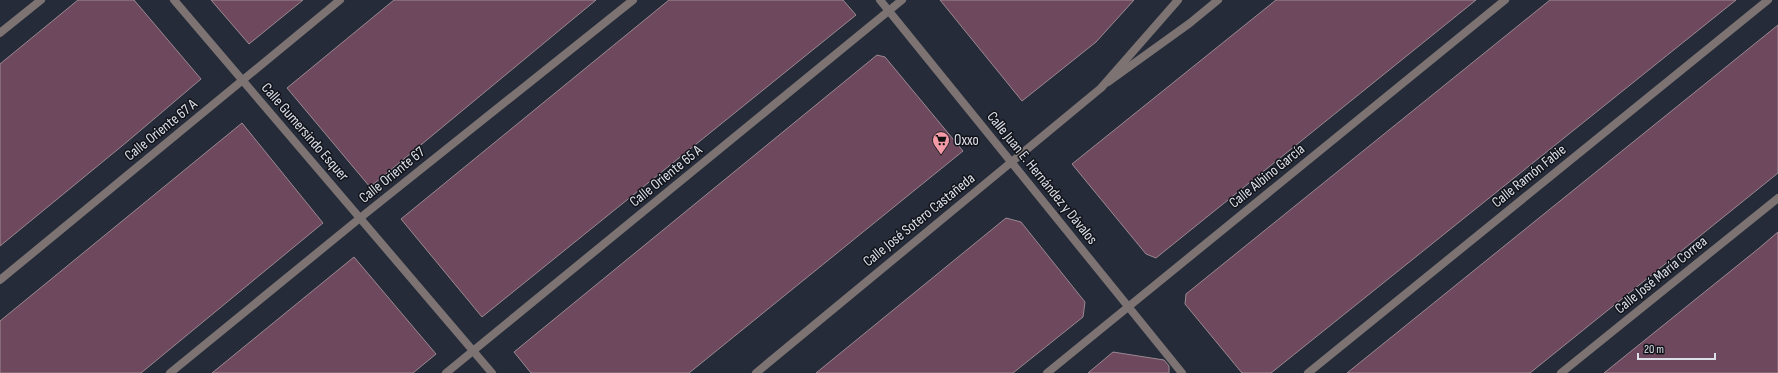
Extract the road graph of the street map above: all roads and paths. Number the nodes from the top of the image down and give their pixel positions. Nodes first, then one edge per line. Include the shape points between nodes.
1 (41, 0) edge
2 (174, 0) edge
3 (340, 0) edge
4 (633, 0) edge
5 (880, 0) edge
6 (902, 0) edge
7 (1178, 0) edge
8 (1218, 0) edge
9 (1505, 0) edge
10 (1768, 0) edge
11 (889, 11) junction
12 (0, 33) edge
13 (243, 81) junction
14 (1101, 88) junction
15 (1011, 162) junction
16 (1778, 198) edge
17 (360, 218) junction
18 (0, 280) edge
19 (1129, 307) junction
20 (474, 351) junction
21 (170, 373) edge
22 (446, 373) edge
23 (492, 373) edge
24 (756, 373) edge
25 (1047, 373) edge
26 (1182, 373) edge
27 (1308, 373) edge
28 (1561, 373) edge

1 - 12 street
2 - 13 street, Calle Gumersindo Esquer
3 - 13 street, Calle Oriente 67 A
4 - 17 street, Calle Oriente 67
5 - 11 street, Calle Juan E. Hernández y Dávalos
6 - 11 street, Calle Oriente 65 A
7 - 14 street, Calle José Sotero Castañeda
8 - 14 street, Calle José Sotero Castañeda
9 - 19 street, Calle Albino García
10 - 27 street, Calle Ramón Fabie
11 - 15 street, Calle Juan E. Hernández y Dávalos
11 - 20 street, Calle Oriente 65 A
13 - 17 street, Calle Gumersindo Esquer
13 - 18 street, Calle Oriente 67 A
14 - 15 street, Calle José Sotero Castañeda
15 - 19 street, Calle Juan E. Hernández y Dávalos
15 - 24 street, Calle José Sotero Castañeda
16 - 28 street, Calle José María Correa
17 - 20 street, Calle Gumersindo Esquer
17 - 21 street, Calle Oriente 67
19 - 25 street, Calle Albino García
19 - 26 street, Calle Juan E. Hernández y Dávalos
20 - 22 street, Calle Oriente 65 A
20 - 23 street, Calle Gumersindo Esquer

